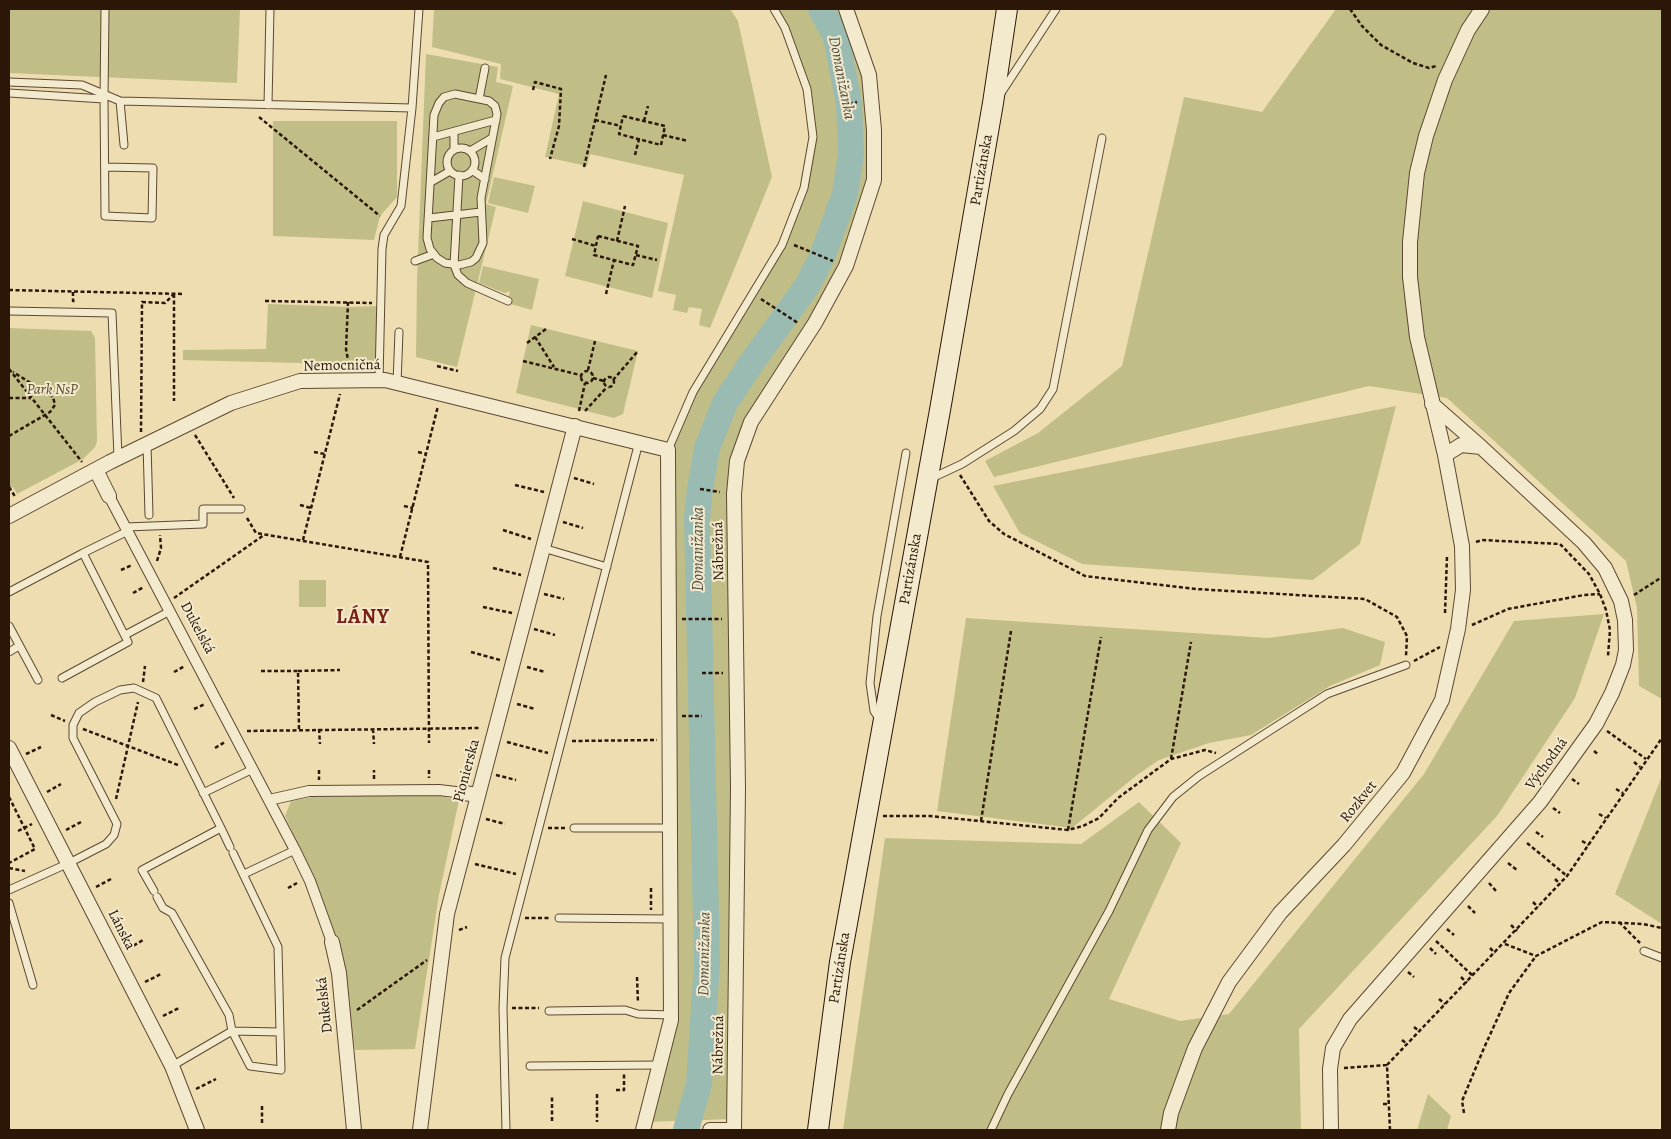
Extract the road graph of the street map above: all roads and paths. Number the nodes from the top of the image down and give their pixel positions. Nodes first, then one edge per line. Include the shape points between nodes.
1 (105, 9) edge
2 (270, 9) edge
3 (419, 9) edge
4 (774, 9) edge
5 (846, 9) edge
6 (1056, 9) edge
7 (1350, 9) edge
8 (1482, 9) edge
9 (1007, 10) edge
10 (1440, 64) dead end
11 (485, 68) dead end
12 (606, 75) dead end
13 (9, 82) edge
14 (533, 90) dead end
15 (9, 93) edge
16 (104, 97) junction
17 (479, 99) junction
18 (120, 101) junction
19 (994, 103) junction
20 (268, 105) junction
21 (648, 106) dead end
22 (412, 108) junction
23 (259, 117) dead end
24 (496, 120) junction
25 (595, 120) junction
26 (644, 121) junction
27 (621, 126) junction
28 (454, 132) junction
29 (663, 135) junction
30 (433, 137) junction
31 (492, 138) junction
32 (1102, 138) dead end
33 (639, 139) junction
34 (688, 141) dead end
35 (124, 145) dead end
36 (454, 149) junction
37 (470, 151) junction
38 (635, 155) dead end
39 (550, 159) dead end
40 (105, 167) junction
41 (584, 167) dead end
42 (472, 170) junction
43 (450, 171) junction
44 (459, 176) junction
45 (485, 179) junction
46 (431, 182) junction
47 (626, 206) dead end
48 (481, 212) junction
49 (457, 215) junction
50 (380, 216) dead end
51 (429, 218) junction
52 (572, 239) dead end
53 (618, 241) junction
54 (784, 241) junction
55 (596, 246) junction
56 (434, 254) junction
57 (636, 255) junction
58 (822, 256) dead end
59 (614, 260) junction
60 (657, 260) dead end
61 (415, 261) dead end
62 (454, 265) junction
63 (9, 290) edge
64 (73, 292) junction
65 (174, 294) junction
66 (184, 294) dead end
67 (606, 294) dead end
68 (753, 294) junction
69 (73, 301) dead end
70 (265, 301) dead end
71 (508, 301) dead end
72 (348, 302) junction
73 (381, 303) junction
74 (9, 311) edge
75 (546, 329) dead end
76 (810, 331) junction
77 (399, 332) dead end
78 (535, 337) junction
79 (595, 341) dead end
80 (527, 343) dead end
81 (638, 351) dead end
82 (348, 360) dead end
83 (523, 361) dead end
84 (437, 366) dead end
85 (555, 368) junction
86 (9, 370) edge
87 (588, 370) junction
88 (458, 372) dead end
89 (580, 375) junction
90 (593, 378) junction
91 (379, 380) junction
92 (613, 380) junction
93 (604, 381) junction
94 (396, 383) junction
95 (585, 383) junction
96 (607, 387) junction
97 (340, 394) dead end
98 (9, 398) edge
99 (31, 398) junction
100 (174, 400) dead end
101 (1432, 404) junction
102 (438, 405) dead end
103 (579, 411) dead end
104 (585, 411) dead end
105 (45, 415) junction
106 (575, 426) junction
107 (193, 433) dead end
108 (9, 436) edge
109 (144, 438) junction
110 (639, 442) junction
111 (1481, 447) junction
112 (668, 450) junction
113 (314, 452) dead end
114 (418, 452) dead end
115 (906, 453) dead end
116 (325, 454) junction
117 (426, 454) junction
118 (1445, 455) junction
119 (118, 458) junction
120 (82, 462) dead end
121 (955, 468) junction
122 (96, 470) junction
123 (573, 478) dead end
124 (927, 481) junction
125 (594, 484) dead end
126 (515, 485) dead end
127 (9, 487) edge
128 (700, 489) dead end
129 (544, 492) dead end
130 (734, 494) junction
131 (109, 496) joint
132 (16, 498) dead end
133 (300, 505) dead end
134 (404, 506) dead end
135 (311, 508) junction
136 (413, 508) junction
137 (241, 509) junction
138 (149, 515) dead end
139 (9, 516) edge
140 (561, 522) dead end
141 (160, 525) junction
142 (583, 528) dead end
143 (127, 529) junction
144 (503, 530) dead end
145 (265, 534) junction
146 (531, 538) dead end
147 (303, 541) junction
148 (1462, 546) junction
149 (161, 548) junction
150 (165, 548) dead end
151 (543, 548) junction
152 (83, 553) junction
153 (400, 557) junction
154 (138, 562) dead end
155 (607, 567) junction
156 (493, 568) dead end
157 (121, 570) dead end
158 (521, 575) dead end
159 (1662, 577) edge
160 (151, 580) junction
161 (9, 592) edge
162 (133, 593) dead end
163 (542, 594) dead end
164 (1600, 594) junction
165 (564, 599) dead end
166 (1621, 601) junction
167 (483, 607) dead end
168 (168, 608) junction
169 (512, 613) dead end
170 (1444, 614) dead end
171 (736, 618) junction
172 (669, 619) junction
173 (9, 626) edge
174 (533, 629) dead end
175 (1011, 631) dead end
176 (124, 635) junction
177 (555, 635) dead end
178 (1101, 637) dead end
179 (1442, 639) dead end
180 (1191, 642) dead end
181 (1457, 642) junction
182 (19, 646) junction
183 (9, 652) edge
184 (471, 652) dead end
185 (1608, 656) dead end
186 (500, 660) dead end
187 (191, 663) dead end
188 (1406, 665) junction
189 (145, 666) dead end
190 (523, 666) dead end
191 (340, 670) dead end
192 (261, 671) dead end
193 (298, 671) junction
194 (174, 672) dead end
195 (545, 672) dead end
196 (702, 673) dead end
197 (737, 673) junction
198 (62, 678) dead end
199 (38, 680) dead end
200 (99, 690) dead end
201 (141, 691) junction
202 (103, 698) junction
203 (210, 700) dead end
204 (513, 703) dead end
205 (194, 709) dead end
206 (535, 709) dead end
207 (671, 716) junction
208 (702, 716) dead end
209 (883, 724) junction
210 (73, 725) junction
211 (429, 728) junction
212 (1604, 728) dead end
213 (299, 729) junction
214 (318, 729) junction
215 (373, 729) junction
216 (232, 735) junction
217 (499, 735) junction
218 (1662, 738) edge
219 (671, 739) junction
220 (560, 741) junction
221 (429, 743) dead end
222 (320, 744) dead end
223 (374, 744) dead end
224 (128, 745) junction
225 (41, 747) dead end
226 (9, 748) edge
227 (215, 748) dead end
228 (25, 755) dead end
229 (557, 755) junction
230 (1171, 759) junction
231 (1226, 759) junction
232 (1646, 759) junction
233 (1634, 762) dead end
234 (1640, 767) junction
235 (253, 769) junction
236 (191, 770) junction
237 (495, 774) dead end
238 (1571, 778) dead end
239 (516, 780) dead end
240 (61, 784) dead end
241 (1579, 784) dead end
242 (1616, 788) dead end
243 (45, 793) dead end
244 (203, 793) junction
245 (1623, 793) junction
246 (14, 794) dead end
247 (471, 794) junction
248 (9, 797) edge
249 (269, 800) junction
250 (1552, 807) dead end
251 (112, 813) junction
252 (1560, 813) dead end
253 (1599, 814) dead end
254 (867, 816) junction
255 (1606, 818) junction
256 (484, 819) dead end
257 (981, 821) junction
258 (81, 822) dead end
259 (505, 824) dead end
260 (30, 825) dead end
261 (24, 827) junction
262 (221, 828) junction
263 (574, 828) dead end
264 (671, 828) junction
265 (1068, 830) junction
266 (18, 831) dead end
267 (65, 831) dead end
268 (1536, 832) dead end
269 (1543, 837) dead end
270 (1582, 841) dead end
271 (1527, 843) dead end
272 (1589, 845) junction
273 (295, 850) junction
274 (69, 863) junction
275 (474, 863) dead end
276 (1508, 863) dead end
277 (9, 865) edge
278 (14, 869) dead end
279 (1517, 870) dead end
280 (244, 874) junction
281 (1567, 876) junction
282 (524, 877) junction
283 (111, 878) dead end
284 (1555, 879) dead end
285 (303, 880) dead end
286 (1489, 883) dead end
287 (1560, 884) junction
288 (95, 887) dead end
289 (288, 888) dead end
290 (651, 888) dead end
291 (9, 890) edge
292 (1496, 891) dead end
293 (1533, 902) dead end
294 (9, 903) edge
295 (1467, 905) dead end
296 (1538, 907) junction
297 (1475, 913) dead end
298 (514, 918) junction
299 (559, 918) joint
300 (652, 919) junction
301 (671, 919) junction
302 (1618, 921) junction
303 (1512, 925) dead end
304 (1446, 928) dead end
305 (1662, 928) edge
306 (1517, 930) junction
307 (1454, 936) dead end
308 (1434, 939) dead end
309 (143, 940) dead end
310 (332, 942) joint
311 (1504, 944) junction
312 (1428, 945) dead end
313 (1490, 948) dead end
314 (128, 949) dead end
315 (1644, 951) joint
316 (1495, 953) junction
317 (1436, 954) dead end
318 (433, 956) dead end
319 (1536, 956) junction
320 (1662, 958) edge
321 (161, 974) dead end
322 (1474, 976) junction
323 (637, 977) dead end
324 (1461, 977) dead end
325 (145, 982) dead end
326 (1467, 983) junction
327 (32, 985) dead end
328 (1439, 999) dead end
329 (1445, 1004) junction
330 (179, 1008) dead end
331 (503, 1008) junction
332 (549, 1011) joint
333 (638, 1014) junction
334 (671, 1015) junction
335 (162, 1016) dead end
336 (343, 1020) junction
337 (1414, 1026) dead end
338 (232, 1031) junction
339 (1419, 1031) junction
340 (280, 1032) junction
341 (1402, 1040) dead end
342 (1407, 1044) junction
343 (624, 1065) junction
344 (660, 1065) junction
345 (1387, 1065) junction
346 (172, 1066) junction
347 (530, 1066) dead end
348 (1337, 1068) dead end
349 (216, 1079) dead end
350 (196, 1089) dead end
351 (616, 1090) dead end
352 (597, 1094) dead end
353 (552, 1095) dead end
354 (262, 1104) dead end
355 (1383, 1104) dead end
356 (1389, 1104) junction
357 (1464, 1113) dead end
358 (552, 1121) dead end
359 (597, 1122) dead end
360 (262, 1123) dead end
361 (196, 1130) edge
362 (354, 1130) edge
363 (420, 1130) edge
364 (506, 1130) edge
365 (643, 1130) edge
366 (710, 1130) edge
367 (734, 1130) edge
368 (818, 1130) edge
369 (992, 1130) edge
370 (1168, 1130) edge
371 (1331, 1130) edge
372 (1390, 1130) edge

1 - 16 lane
2 - 20 lane
3 - 22 lane
4 - 54 lane via 785,28 807,88 813,137 804,188
5 - 76 street, Nábrežná via 869,75 874,180 846,266
6 - 19 lane
7 - 10 path via 1381,45 1413,63 1429,68
8 - 101 street, Rozkvet via 1468,30 1442,90 1426,136 1412,209 1410,277 1417,338
9 - 19 main road, Partizánska
11 - 17 lane
12 - 25 path
13 - 16 lane via 82,85
14 - 39 path via 535,82 561,89 559,126
15 - 16 lane
16 - 18 lane
16 - 40 lane
17 - 24 lane via 495,106
17 - 30 lane via 455,94 444,97 434,115
18 - 20 lane
18 - 35 lane
19 - 124 main road, Partizánska
20 - 22 lane
21 - 26 path
22 - 73 lane via 401,206 384,235
23 - 50 path
24 - 28 lane
24 - 31 lane
25 - 27 path
25 - 41 path
26 - 27 path via 623,116
26 - 29 path via 665,126
27 - 33 path via 618,134
28 - 30 lane
28 - 36 lane
29 - 33 path via 661,145
29 - 34 path
30 - 46 lane
31 - 37 lane
31 - 45 lane
32 - 121 lane via 1054,389 1040,409 1014,431
33 - 38 path
36 - 37 lane
36 - 43 lane via 447,162
37 - 42 lane via 475,160
40 - 40 lane via 153,168 152,218 105,216
42 - 44 lane
42 - 45 lane
43 - 44 lane
43 - 46 lane
44 - 49 lane
45 - 48 lane via 480,198
46 - 51 lane
47 - 53 path
48 - 49 lane
48 - 62 lane via 483,243 476,258
49 - 51 lane
49 - 62 lane
51 - 56 lane via 428,238
52 - 55 path
53 - 55 path via 598,236
53 - 57 path via 638,246
54 - 58 path
54 - 68 lane
55 - 59 path via 594,255
56 - 61 lane
56 - 62 lane via 445,264
57 - 59 path via 633,265
57 - 60 path
59 - 67 path
62 - 71 lane via 466,283
63 - 64 path
64 - 65 path
64 - 69 path
65 - 66 path
65 - 100 path
65 - 109 path via 165,302 142,302
68 - 76 path
68 - 112 lane via 693,392
70 - 72 path
72 - 73 path
72 - 82 path
73 - 91 lane
74 - 119 lane via 112,313
75 - 78 path
76 - 130 street, Nábrežná via 751,422 737,461
77 - 94 lane
78 - 80 path
78 - 85 path
79 - 87 path
81 - 92 path
83 - 85 path
84 - 88 path
85 - 89 path
86 - 99 path
86 - 105 path via 53,397 56,401 54,408
87 - 89 path
87 - 90 path
89 - 95 path
90 - 93 path
90 - 95 path
91 - 94 street, Nemocničná
91 - 109 street, Nemocničná via 300,381
92 - 93 path via 608,377
92 - 96 path via 612,386
93 - 96 path
94 - 106 street, Nemocničná
95 - 103 path
96 - 104 path
97 - 116 path
98 - 99 path
99 - 105 path
101 - 111 street, Východná
101 - 118 street, Rozkvet
102 - 117 path
105 - 108 path
105 - 120 path
106 - 110 street, Nemocničná
106 - 151 street, Pionierska
107 - 137 path
109 - 119 street, Nemocničná
109 - 138 lane
110 - 112 street, Nemocničná
110 - 155 lane
111 - 118 street via 1461,445
111 - 166 street, Východná via 1584,543 1606,568
112 - 172 street
113 - 116 path
114 - 117 path
115 - 209 lane via 877,616 870,683 874,711
116 - 135 path
117 - 136 path
118 - 148 street, Rozkvet
119 - 122 street, Nemocničná
121 - 124 lane
121 - 188 path via 989,521 1004,534 1085,576 1196,589 1365,599 1397,617 1407,636
122 - 131 street, Dukelská
122 - 139 street, Nemocničná
123 - 125 path
124 - 209 main road, Partizánska
126 - 129 path
127 - 132 path
128 - 130 path
130 - 171 street, Nábrežná
131 - 143 street, Dukelská
133 - 135 path
134 - 136 path
135 - 147 path
136 - 153 path
137 - 141 lane via 203,509 203,524
137 - 145 path via 256,533
140 - 142 path
141 - 143 lane
141 - 149 path
143 - 152 lane
143 - 160 street, Dukelská
144 - 146 path
145 - 147 path
145 - 168 path
147 - 153 path
148 - 164 path via 1482,540 1560,544 1589,574
148 - 170 path via 1447,550
148 - 181 street, Rozkvet via 1463,590
149 - 150 path
149 - 160 path
151 - 155 lane
151 - 217 street, Pionierska
152 - 161 lane
152 - 176 lane
153 - 211 path via 428,562
154 - 157 path
155 - 220 lane
156 - 158 path
159 - 166 path
160 - 162 path
160 - 168 street, Dukelská
163 - 165 path
164 - 181 path via 1508,609 1473,624
164 - 185 path via 1610,630
166 - 371 street, Východná via 1626,635 1623,665 1596,724 1540,802 1350,1019 1333,1048
167 - 169 path
168 - 176 lane
168 - 216 street, Dukelská
171 - 172 path
171 - 197 street, Nábrežná
172 - 207 street
173 - 182 lane
174 - 177 path
175 - 257 path
176 - 198 lane via 128,642 87,668
178 - 265 path
179 - 188 path via 1442,646
180 - 230 path
181 - 370 street, Rozkvet via 1442,700 1403,774 1344,845 1280,913 1229,982 1195,1048 1171,1112
182 - 183 lane
182 - 199 lane
184 - 186 path
187 - 194 path
188 - 231 lane via 1327,694
189 - 201 path
190 - 195 path
191 - 193 path
192 - 193 path
193 - 213 path
196 - 197 path
197 - 367 street, Nábrežná
200 - 202 lane
201 - 202 lane via 134,688 120,690
201 - 224 path
201 - 236 lane via 156,698
202 - 210 lane via 79,713
203 - 205 path
204 - 206 path
207 - 208 path
207 - 219 street
209 - 254 main road, Partizánska
210 - 224 path
210 - 251 lane via 73,738
211 - 215 path
211 - 217 path via 477,728
211 - 221 path
212 - 232 path
213 - 214 path
213 - 216 path
214 - 215 path
214 - 222 path
215 - 223 path
216 - 227 path
216 - 235 street, Dukelská
217 - 229 path
217 - 247 street, Pionierska
218 - 232 path
219 - 220 path
219 - 264 street
220 - 229 lane
224 - 236 path
224 - 251 path
225 - 228 path
226 - 274 street, Lánska
229 - 282 lane
230 - 231 path via 1205,750 1214,751
230 - 265 path via 1118,798 1099,818
231 - 369 lane via 1173,797 1148,830 1109,911 1008,1094
232 - 234 path
233 - 234 path
234 - 245 path
235 - 244 lane
235 - 249 street, Dukelská
236 - 244 lane
237 - 239 path
238 - 241 path
240 - 243 path
242 - 245 path
244 - 262 lane
245 - 255 path
246 - 248 path
247 - 249 street via 440,790 309,791
247 - 363 street, Pionierska via 447,914
248 - 261 path
249 - 273 street, Dukelská
250 - 252 path
251 - 274 lane via 117,824 114,835 106,844
253 - 255 path
254 - 257 path via 930,816
254 - 368 main road, Partizánska via 840,962
255 - 272 path
256 - 259 path
257 - 265 path
258 - 267 path
260 - 261 path
261 - 266 path
261 - 277 path via 35,849
262 - 280 lane
262 - 338 lane via 142,870 163,908 172,913 229,1015
263 - 264 lane
264 - 301 street
268 - 269 path
270 - 272 path
271 - 281 path
272 - 281 path
273 - 280 lane
273 - 310 street, Dukelská
274 - 291 lane
274 - 346 street, Lánska
275 - 282 path
276 - 279 path
277 - 278 path
280 - 340 lane via 278,947
281 - 287 path
282 - 298 lane
283 - 288 path
284 - 287 path
285 - 289 path
286 - 292 path
287 - 296 path
290 - 300 path
293 - 296 path
294 - 327 lane
295 - 297 path
296 - 306 path
298 - 299 path
298 - 331 lane via 505,958
299 - 300 lane
300 - 301 lane
301 - 334 street
302 - 305 path
302 - 315 path via 1643,945
302 - 319 path via 1602,922
303 - 306 path
304 - 307 path
306 - 311 path
308 - 322 path
309 - 314 path
310 - 336 street, Dukelská via 339,973
311 - 316 path
311 - 319 path
312 - 317 path
313 - 316 path
315 - 320 lane
316 - 322 path
318 - 336 path
319 - 357 path via 1509,993 1462,1101
321 - 325 path
322 - 326 path
323 - 333 path
324 - 326 path
326 - 329 path
328 - 329 path
329 - 339 path
330 - 335 path
331 - 332 path via 545,1008
331 - 364 lane
332 - 333 lane via 626,1010
333 - 334 lane
334 - 344 street
336 - 362 street, Dukelská
337 - 339 path
338 - 340 lane
338 - 340 lane via 250,1066 281,1070
338 - 346 lane
339 - 342 path
341 - 342 path
342 - 345 path
343 - 344 lane
343 - 347 lane
343 - 351 path via 624,1090
344 - 365 street
345 - 348 path
345 - 356 path
346 - 361 street, Lánska
349 - 350 path
352 - 359 path
353 - 358 path
354 - 360 path
355 - 356 path
356 - 372 path
366 - 367 street

